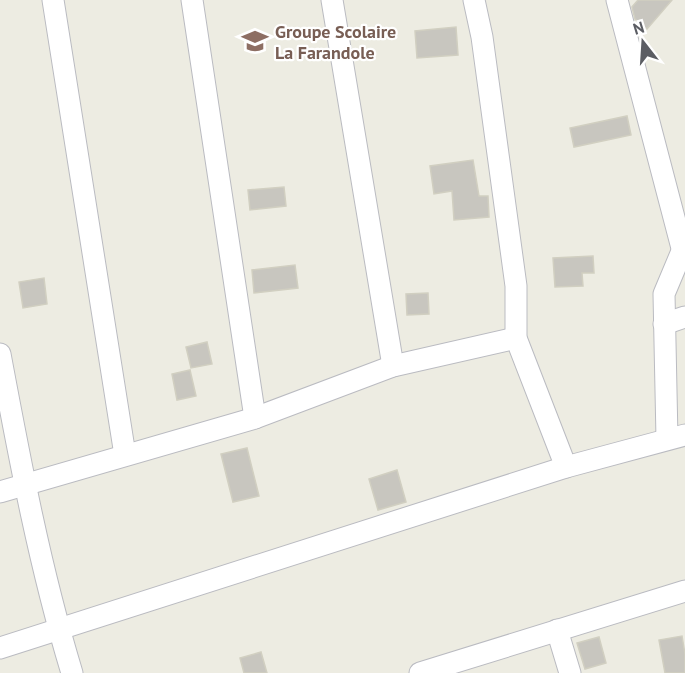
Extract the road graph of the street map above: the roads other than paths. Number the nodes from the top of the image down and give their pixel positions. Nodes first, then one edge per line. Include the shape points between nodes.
1 (53, 0) edge
2 (192, 0) edge
3 (332, 0) edge
4 (474, 0) edge
5 (616, 0) edge
6 (684, 246) edge
7 (685, 317) edge
8 (664, 324) junction
9 (516, 338) junction
10 (0, 354) edge
11 (393, 366) junction
12 (255, 418) junction
13 (676, 437) edge
14 (125, 455) junction
15 (566, 467) junction
16 (24, 486) junction
17 (0, 492) edge
18 (685, 591) edge
19 (58, 630) junction
20 (557, 630) junction
21 (0, 648) edge
22 (72, 673) edge
23 (420, 673) edge
24 (570, 673) edge

1 - 14 street
2 - 12 street
3 - 11 street
4 - 9 street via 516,286
5 - 6 street
6 - 8 street via 664,294
7 - 8 street
8 - 13 street
9 - 11 street
9 - 15 street
10 - 16 street
11 - 12 street
12 - 14 street
13 - 15 street
14 - 16 street
15 - 19 street
16 - 17 street
16 - 19 street
18 - 20 street
19 - 21 street
19 - 22 street
20 - 23 street
20 - 24 street

